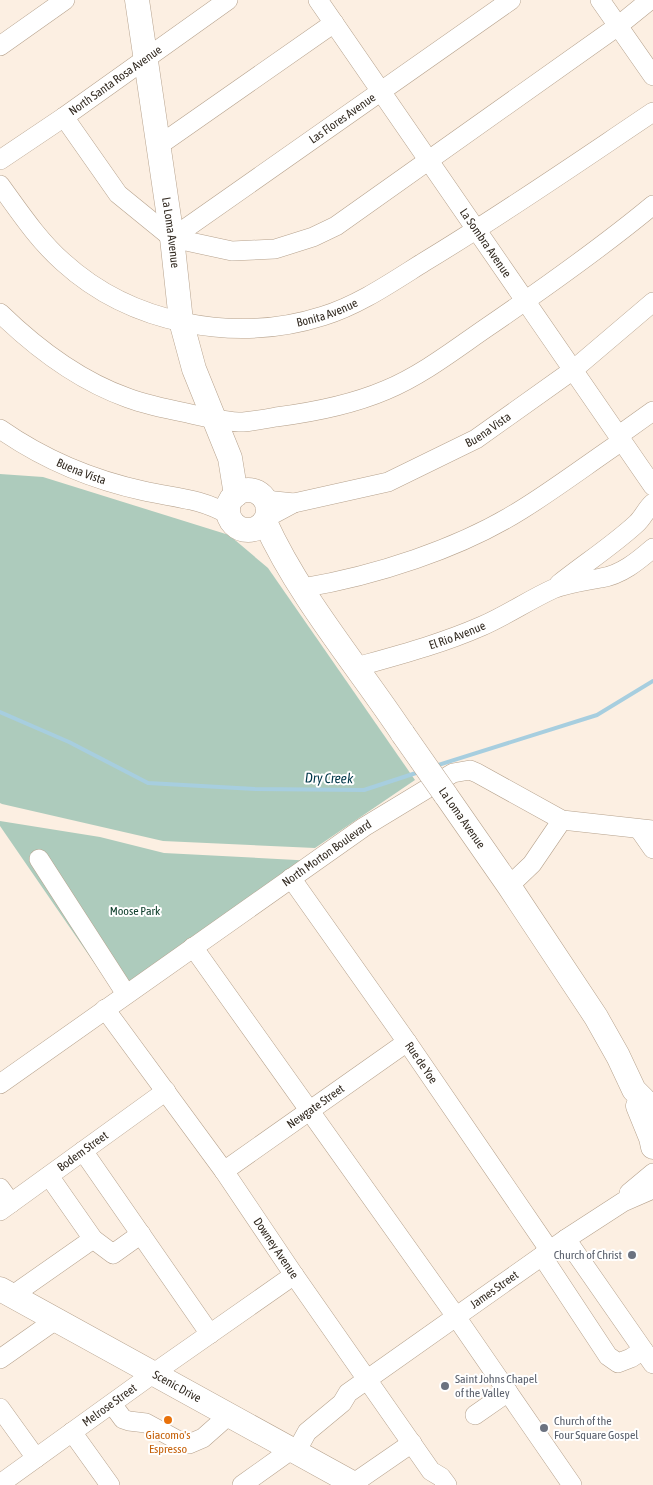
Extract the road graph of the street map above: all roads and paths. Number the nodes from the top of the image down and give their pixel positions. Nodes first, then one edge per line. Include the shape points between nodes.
1 (65, 0) edge
2 (137, 0) edge
3 (228, 0) edge
4 (318, 0) edge
5 (511, 0) edge
6 (600, 0) edge
7 (650, 0) edge
8 (334, 23) junction
9 (618, 26) junction
10 (0, 46) edge
11 (146, 59) junction
12 (653, 76) edge
13 (382, 91) junction
14 (653, 112) edge
15 (64, 118) junction
16 (158, 146) junction
17 (0, 160) edge
18 (429, 160) junction
19 (0, 184) edge
20 (653, 204) edge
21 (477, 230) junction
22 (172, 238) junction
23 (526, 301) junction
24 (653, 302) edge
25 (0, 313) edge
26 (181, 321) junction
27 (573, 370) junction
28 (653, 411) edge
29 (215, 419) junction
30 (0, 429) edge
31 (620, 438) junction
32 (653, 486) edge
33 (653, 503) edge
34 (250, 509) junction
35 (653, 548) edge
36 (302, 588) junction
37 (552, 590) junction
38 (356, 667) junction
39 (562, 820) junction
40 (646, 829) edge
41 (653, 850) edge
42 (39, 859) dead end
43 (291, 878) junction
44 (509, 886) junction
45 (193, 947) junction
46 (126, 994) junction
47 (105, 1009) junction
48 (407, 1042) junction
49 (0, 1084) edge
50 (634, 1090) junction
51 (166, 1091) junction
52 (310, 1110) junction
53 (653, 1118) edge
54 (653, 1147) edge
55 (83, 1151) junction
56 (224, 1171) junction
57 (653, 1173) edge
58 (49, 1176) junction
59 (653, 1189) edge
60 (4, 1201) edge
61 (623, 1202) junction
62 (141, 1234) junction
63 (566, 1239) junction
64 (92, 1240) junction
65 (546, 1253) junction
66 (294, 1275) junction
67 (6, 1292) edge
68 (456, 1317) junction
69 (57, 1319) junction
70 (210, 1334) junction
71 (648, 1357) edge
72 (0, 1359) edge
73 (154, 1373) junction
74 (367, 1379) junction
75 (508, 1392) junction
76 (112, 1404) junction
77 (0, 1408) edge
78 (475, 1415) dead end
79 (229, 1416) junction
80 (72, 1432) junction
81 (412, 1443) junction
82 (293, 1451) junction
83 (36, 1458) junction
84 (433, 1478) edge
85 (0, 1484) edge
86 (110, 1485) edge
87 (242, 1485) edge
88 (353, 1485) edge
89 (447, 1485) edge
90 (572, 1485) edge

1 - 10 street
2 - 11 main road, La Loma Avenue
3 - 11 street, North Santa Rosa Avenue
4 - 8 street, La Sombra Avenue
5 - 13 street, Las Flores Avenue
6 - 9 street
7 - 9 street
8 - 13 street, La Sombra Avenue
8 - 16 street
9 - 12 street
9 - 18 street
11 - 15 street, North Santa Rosa Avenue
11 - 16 main road, La Loma Avenue
13 - 18 street, La Sombra Avenue
13 - 22 street, Las Flores Avenue
14 - 21 street, Bonita Avenue
15 - 17 street, North Santa Rosa Avenue
15 - 22 street via 118,194
16 - 22 main road, La Loma Avenue
18 - 21 street, La Sombra Avenue
18 - 22 street via 336,226 276,249 232,251
19 - 26 street, Bonita Avenue via 45,244 82,278 130,306
20 - 23 street
21 - 23 street, La Sombra Avenue
21 - 26 street, Bonita Avenue via 352,304 324,316 278,327 247,329 217,328
22 - 26 main road, La Loma Avenue
23 - 27 street, La Sombra Avenue
23 - 29 street via 427,369 349,404 243,422
24 - 27 street, Buena Vista
25 - 29 street via 52,357 91,381 153,406
26 - 29 main road, La Loma Avenue via 194,369
27 - 31 street, La Sombra Avenue
27 - 34 street, Buena Vista via 476,439 388,482 294,503
28 - 31 street
29 - 34 main road, La Loma Avenue
30 - 34 street, Buena Vista via 48,458 90,475 144,491
31 - 32 street, La Sombra Avenue
31 - 36 street via 520,511 466,539 400,564
33 - 37 street, El Rio Avenue via 639,522
34 - 36 main road, La Loma Avenue via 260,537 279,553
35 - 37 street, El Rio Avenue via 624,570
36 - 38 main road, La Loma Avenue
37 - 38 street, El Rio Avenue via 513,612 446,641
38 - 44 main road, La Loma Avenue, bridge
39 - 40 street, North Morton Boulevard
39 - 43 street, North Morton Boulevard via 477,772 461,771 364,827
39 - 44 street via 532,864
40 - 41 street
42 - 46 street
43 - 45 street, North Morton Boulevard
43 - 48 street, Rue de Yoe
44 - 50 main road, La Loma Avenue via 596,1017
45 - 46 street, North Morton Boulevard
45 - 52 street
46 - 47 street, North Morton Boulevard
47 - 49 street, North Morton Boulevard
47 - 51 street, Downey Avenue
48 - 52 street, Newgate Street
48 - 65 street, Rue de Yoe
50 - 53 main road, La Loma Avenue
50 - 54 main road, La Loma Avenue
51 - 55 street, Bodem Street
51 - 56 street, Downey Avenue
52 - 56 street, Newgate Street
52 - 68 street
55 - 58 street, Bodem Street
55 - 62 street
56 - 66 street, Downey Avenue
57 - 61 street, James Street
58 - 60 street, Bodem Street
58 - 64 street
59 - 61 street, James Street
61 - 63 street, James Street
62 - 64 street via 113,1254
62 - 70 street
63 - 65 street, James Street
63 - 71 street
64 - 67 street
65 - 68 street, James Street
65 - 71 street, Rue de Yoe via 608,1356 618,1363
66 - 70 street, Melrose Street
66 - 74 street, Downey Avenue
67 - 69 main road, Scenic Drive
68 - 74 street, James Street
68 - 75 street
69 - 72 street
69 - 73 main road, Scenic Drive
70 - 73 street, Melrose Street
73 - 76 street, Melrose Street
73 - 79 main road, Scenic Drive
74 - 81 street, Downey Avenue
74 - 82 street, James Street via 307,1432
75 - 78 street
75 - 90 street
76 - 79 street via 123,1419 146,1423 188,1444 203,1438
76 - 80 street, Melrose Street
77 - 83 street
79 - 82 main road, Scenic Drive
80 - 83 street, Melrose Street
80 - 86 street
81 - 84 street, Downey Avenue
81 - 88 street
82 - 87 street
82 - 88 main road, Scenic Drive
83 - 85 street, Melrose Street
84 - 89 street, Downey Avenue via 442,1477

